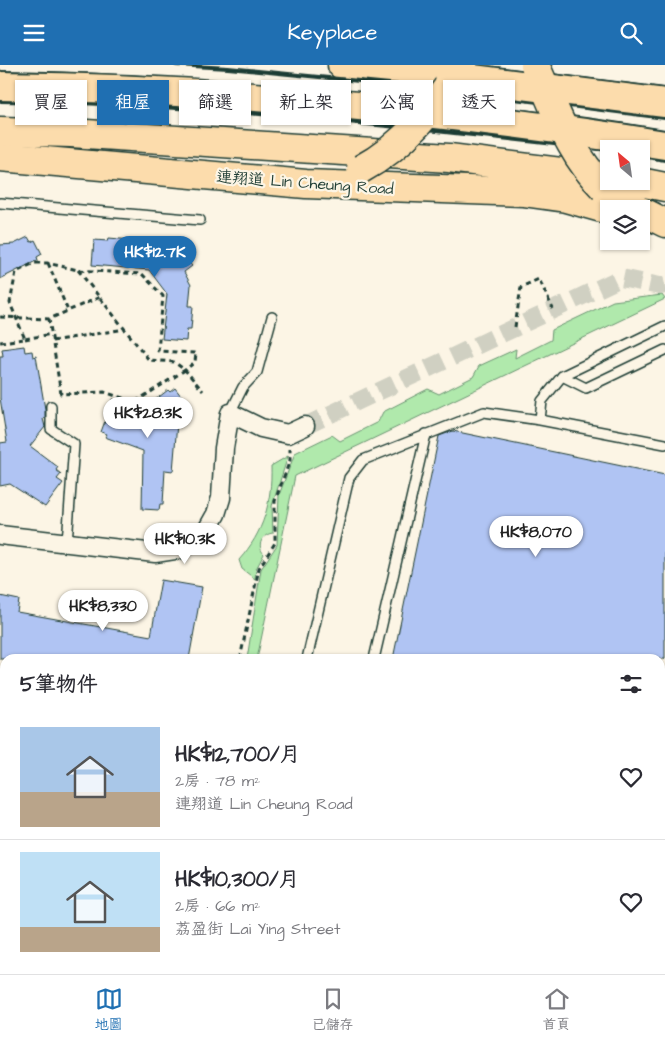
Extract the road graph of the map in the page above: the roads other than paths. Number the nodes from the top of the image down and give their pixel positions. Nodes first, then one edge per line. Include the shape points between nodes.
1 (342, 65) edge
2 (535, 65) edge
3 (555, 65) edge
4 (461, 67) edge
5 (0, 86) edge
6 (548, 94) junction
7 (665, 103) edge
8 (0, 131) edge
9 (665, 145) edge
10 (0, 157) edge
11 (306, 184) junction
12 (650, 184) edge
13 (665, 187) edge
14 (607, 192) edge
15 (621, 200) edge
16 (0, 203) edge
17 (650, 216) edge
18 (200, 220) dead end
19 (650, 223) edge
20 (665, 223) edge
21 (665, 227) edge
22 (272, 317) dead end
23 (665, 326) edge
24 (665, 350) edge
25 (562, 376) junction
26 (51, 406) dead end
27 (230, 413) junction
28 (540, 420) junction
29 (305, 426) tunnel mouth
30 (426, 434) junction
31 (665, 445) edge
32 (0, 535) edge
33 (67, 543) junction
34 (307, 654) edge
35 (375, 654) edge

1 - 7 main road, bridge
2 - 6 main road, bridge
3 - 6 main road
4 - 11 main road, bridge via 448,88 400,143 382,158 335,179
5 - 9 main road, bridge via 215,95 406,111
6 - 14 main road, bridge via 572,147
8 - 14 main road, 連翔道 Lin Cheung Road via 81,133 449,158
10 - 11 main road, 連翔道 Lin Cheung Road
11 - 14 main road, 連翔道 Lin Cheung Road via 523,192 566,198
12 - 13 main road
14 - 15 main road
16 - 18 lane
17 - 20 main road
19 - 21 main road
22 - 27 lane via 257,372 243,387
23 - 25 lane
24 - 25 lane via 586,388
25 - 28 lane via 542,401
26 - 33 lane via 52,429 74,444
27 - 29 street via 261,428 288,434
27 - 33 street via 220,499 211,522 195,541 181,549 155,553
28 - 30 lane via 484,412
28 - 31 lane
30 - 34 lane via 363,460 350,478
30 - 35 lane
32 - 33 street

